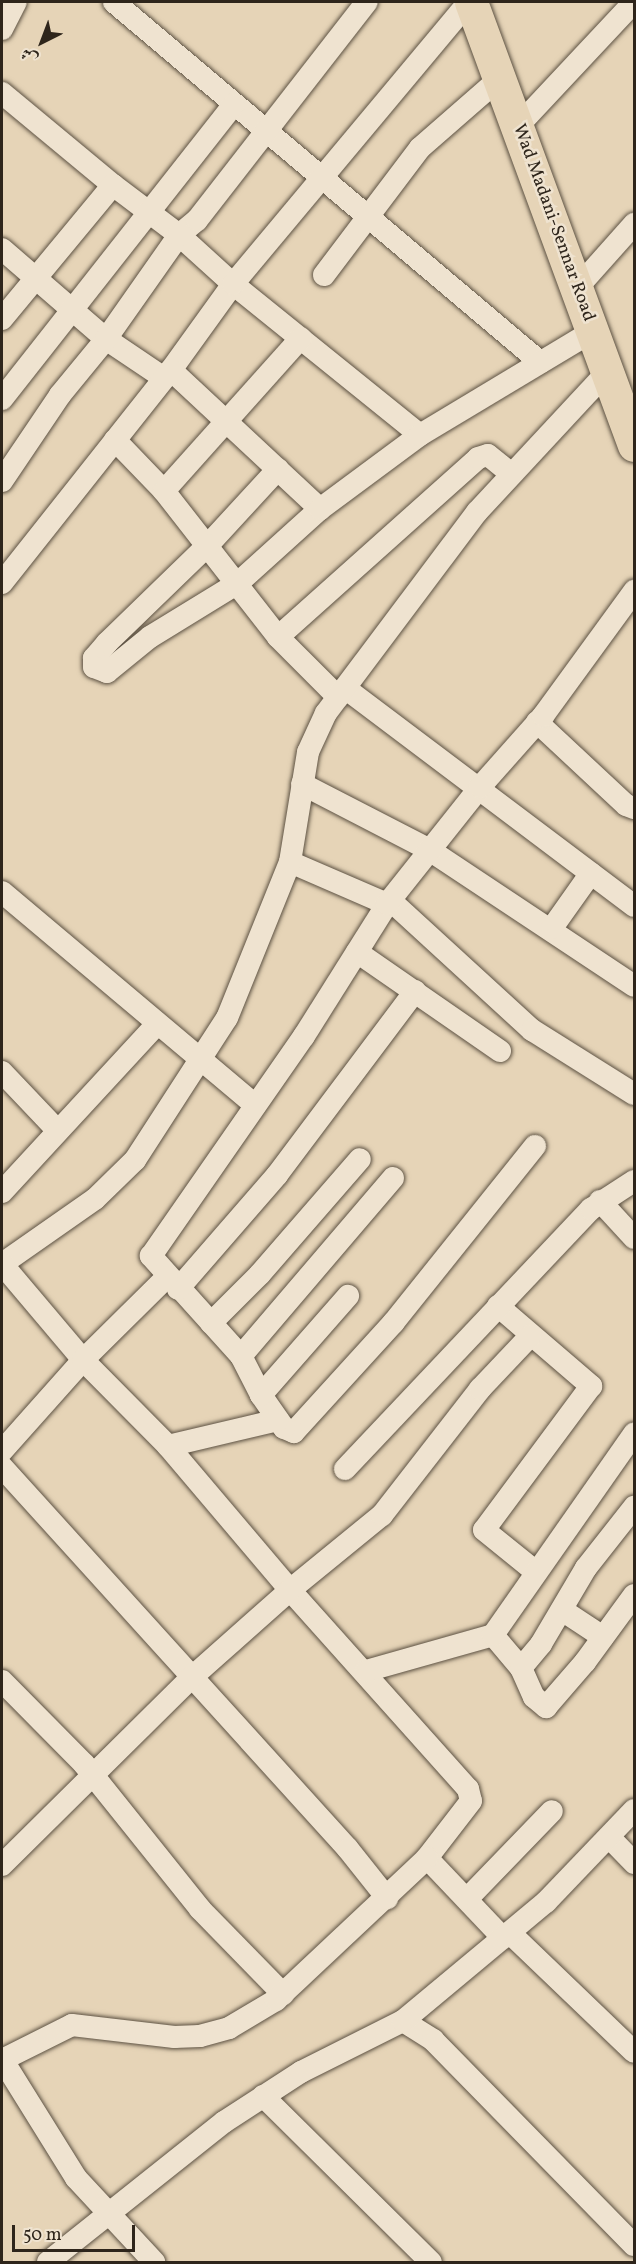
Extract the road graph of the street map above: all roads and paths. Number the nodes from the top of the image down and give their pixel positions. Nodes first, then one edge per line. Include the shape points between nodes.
1 (15, 2) edge
2 (114, 2) edge
3 (367, 2) edge
4 (470, 2) edge
5 (634, 2) edge
6 (2, 29) edge
7 (498, 80) junction
8 (2, 93) edge
9 (233, 105) junction
10 (517, 127) junction
11 (266, 128) junction
12 (325, 176) junction
13 (113, 186) junction
14 (151, 214) junction
15 (368, 218) junction
16 (634, 224) edge
17 (180, 235) junction
18 (2, 249) edge
19 (324, 275) dead end
20 (37, 279) junction
21 (233, 284) junction
22 (578, 288) junction
23 (73, 312) junction
24 (2, 319) edge
25 (593, 331) junction
26 (301, 338) junction
27 (106, 339) junction
28 (540, 362) junction
29 (609, 370) junction
30 (168, 374) junction
31 (2, 399) edge
32 (227, 422) junction
33 (420, 435) junction
34 (633, 435) edge
35 (115, 440) junction
36 (278, 469) junction
37 (510, 474) junction
38 (2, 481) edge
39 (164, 490) junction
40 (320, 509) junction
41 (208, 545) junction
42 (2, 583) edge
43 (237, 583) junction
44 (634, 591) edge
45 (278, 638) junction
46 (342, 693) junction
47 (537, 722) junction
48 (302, 784) junction
49 (480, 787) junction
50 (634, 808) edge
51 (428, 849) junction
52 (290, 862) junction
53 (591, 873) junction
54 (2, 892) edge
55 (388, 902) junction
56 (634, 906) edge
57 (552, 928) junction
58 (357, 952) junction
59 (634, 986) edge
60 (414, 991) junction
61 (156, 1025) junction
62 (500, 1051) dead end
63 (200, 1063) junction
64 (2, 1072) edge
65 (634, 1094) edge
66 (255, 1105) junction
67 (58, 1131) junction
68 (535, 1146) dead end
69 (360, 1160) dead end
70 (393, 1178) dead end
71 (634, 1181) edge
72 (2, 1192) edge
73 (600, 1201) junction
74 (634, 1238) edge
75 (2, 1264) edge
76 (173, 1283) junction
77 (348, 1296) dead end
78 (498, 1306) junction
79 (211, 1323) junction
80 (531, 1335) junction
81 (241, 1356) junction
82 (83, 1360) junction
83 (261, 1395) junction
84 (278, 1420) junction
85 (634, 1434) edge
86 (168, 1446) junction
87 (2, 1451) edge
88 (2, 1467) edge
89 (345, 1469) dead end
90 (634, 1507) edge
91 (536, 1572) junction
92 (290, 1590) junction
93 (634, 1595) edge
94 (562, 1610) junction
95 (493, 1635) junction
96 (603, 1637) junction
97 (521, 1668) junction
98 (366, 1671) junction
99 (191, 1678) junction
100 (2, 1681) edge
101 (92, 1774) junction
102 (634, 1810) edge
103 (552, 1811) dead end
104 (610, 1838) junction
105 (427, 1858) junction
106 (3, 1861) edge
107 (634, 1863) edge
108 (387, 1898) junction
109 (467, 1899) junction
110 (507, 1936) junction
111 (283, 1994) junction
112 (403, 2021) junction
113 (634, 2052) edge
114 (2, 2060) edge
115 (263, 2096) junction
116 (109, 2215) junction
117 (634, 2245) edge
118 (48, 2262) edge
119 (154, 2262) edge
120 (431, 2262) edge

1 - 6 street
2 - 9 street
3 - 11 street
4 - 7 highway, Wad Madani-Sennar Road
4 - 12 street
5 - 10 street
7 - 10 highway, Wad Madani-Sennar Road
7 - 15 street via 432,135
8 - 13 street
9 - 11 street
9 - 14 street
10 - 22 highway, Wad Madani-Sennar Road
11 - 12 street
11 - 17 street via 197,220
12 - 15 street
12 - 21 street
13 - 14 street
13 - 20 street
14 - 17 street
14 - 23 street
15 - 19 street
15 - 28 street
16 - 22 street
17 - 21 street
17 - 27 street
18 - 20 street
20 - 23 street
20 - 24 street
21 - 26 street
21 - 30 street
22 - 25 highway, Wad Madani-Sennar Road
23 - 27 street
23 - 31 street
25 - 28 street
25 - 29 highway, Wad Madani-Sennar Road
26 - 32 street
26 - 33 street
27 - 30 street
27 - 38 street via 60,395
28 - 33 street
29 - 34 highway, Wad Madani-Sennar Road
29 - 37 street
30 - 32 street
30 - 35 street
32 - 36 street
32 - 39 street
33 - 40 street
35 - 39 street
35 - 42 street
36 - 40 street
36 - 41 street
37 - 45 street via 488,454 478,458
37 - 46 street via 477,512
39 - 41 street
40 - 43 street
41 - 43 street
41 - 43 street via 107,643 94,658 93,667 107,672 150,637
43 - 45 street
44 - 47 street
45 - 46 street
46 - 48 street via 315,733
46 - 49 street
47 - 49 street
47 - 50 street via 626,805
48 - 51 street
48 - 52 street
49 - 51 street
49 - 53 street
51 - 55 street
51 - 57 street
52 - 55 street
52 - 63 street via 227,1018
53 - 56 street
53 - 57 street
54 - 61 street
55 - 58 street
55 - 65 street via 532,1030
57 - 59 street
58 - 60 street
58 - 66 street
60 - 62 street
60 - 76 street via 277,1175
61 - 63 street
61 - 67 street
63 - 66 street
63 - 75 street via 116,1182
64 - 67 street
66 - 76 street via 151,1256
67 - 72 street
68 - 84 street via 394,1322 300,1428 289,1432
69 - 79 street via 260,1274
70 - 81 street
71 - 73 street
73 - 74 street
73 - 78 street
75 - 82 street
76 - 79 street
76 - 82 street
77 - 83 street
78 - 80 street
78 - 89 street
79 - 81 street
80 - 91 street via 591,1386 484,1530
80 - 92 street via 480,1389 382,1515
81 - 83 street
82 - 86 street
82 - 87 street
83 - 84 street
84 - 86 street
85 - 91 street
86 - 92 street
88 - 99 street
90 - 94 street via 586,1568
91 - 95 street
92 - 98 street
92 - 99 street
93 - 96 street
94 - 96 street
94 - 97 street
95 - 97 street
95 - 98 street
96 - 97 street via 551,1705 540,1705
98 - 105 street via 473,1795
99 - 101 street
99 - 108 street via 348,1849
100 - 101 street
101 - 106 street
101 - 111 street via 200,1909
102 - 104 street
103 - 109 street
104 - 107 street
104 - 110 street
105 - 108 street
105 - 109 street
108 - 111 street
109 - 110 street
110 - 112 street
110 - 113 street
111 - 114 street via 228,2028 200,2036 72,2025
112 - 115 street via 301,2072
112 - 117 street via 433,2040
114 - 116 street via 58,2153
115 - 116 street via 224,2122
115 - 120 street
116 - 118 street
116 - 119 street

